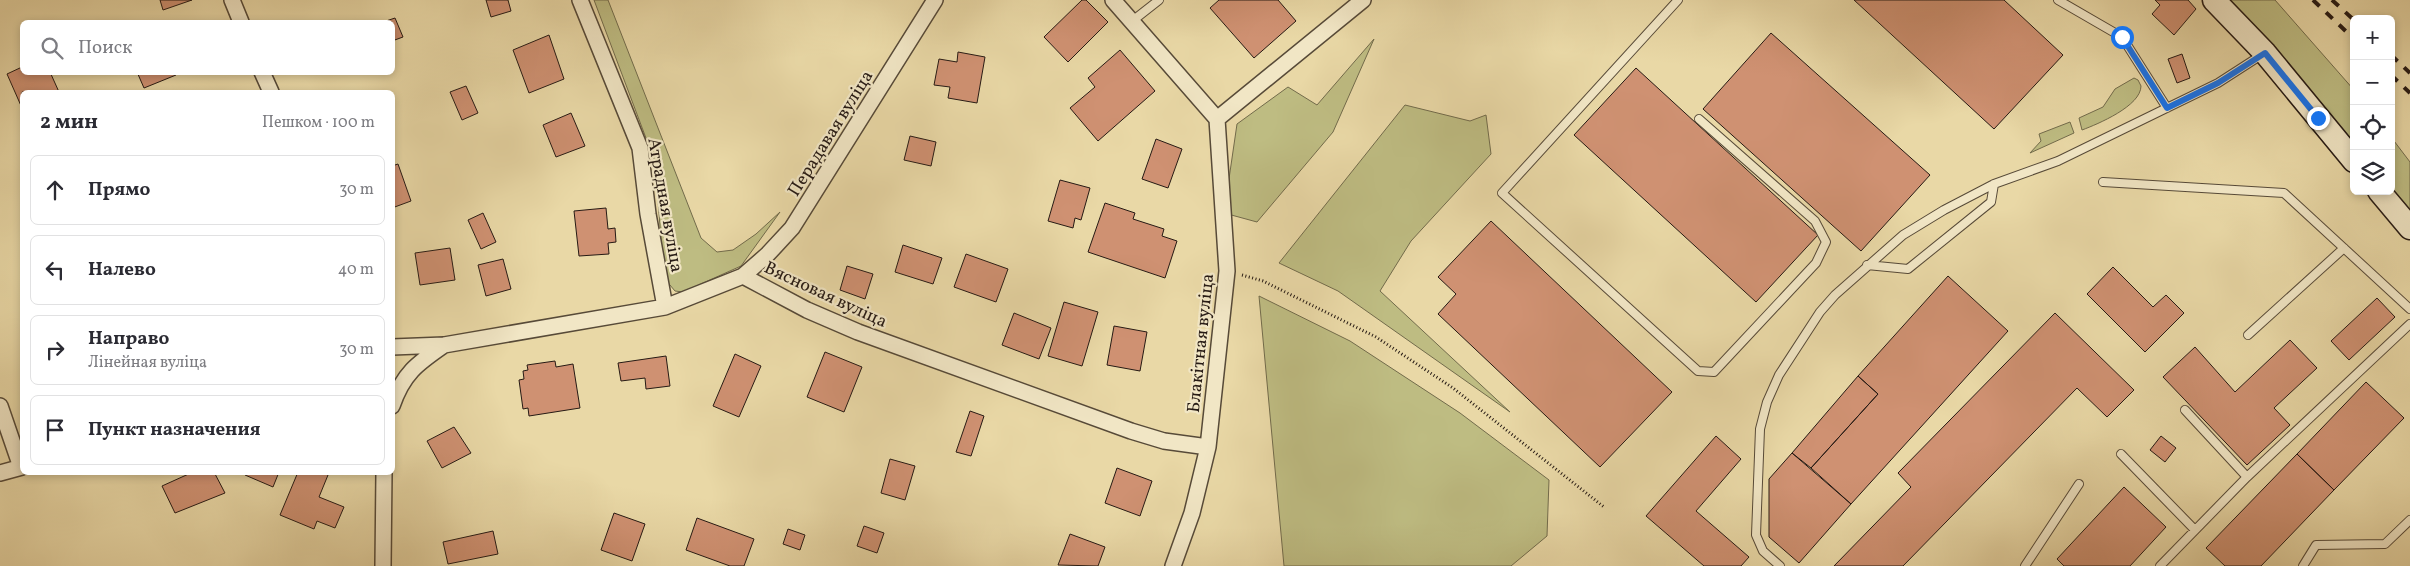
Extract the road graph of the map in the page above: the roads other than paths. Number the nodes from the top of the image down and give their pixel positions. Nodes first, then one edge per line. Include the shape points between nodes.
1 (232, 0) edge
2 (580, 0) edge
3 (935, 0) edge
4 (1113, 0) edge
5 (1159, 0) edge
6 (1363, 0) edge
7 (1678, 0) edge
8 (2058, 0) edge
9 (2214, 0) edge
10 (240, 20) edge
11 (1130, 22) junction
12 (2265, 53) junction
13 (263, 75) edge
14 (269, 90) edge
15 (2167, 108) junction
16 (1217, 119) junction
17 (1699, 120) dead end
18 (2350, 156) edge
19 (2103, 182) dead end
20 (1994, 184) junction
21 (2382, 195) edge
22 (2410, 228) edge
23 (2344, 248) junction
24 (1867, 265) junction
25 (743, 276) junction
26 (665, 307) junction
27 (2410, 309) edge
28 (2410, 324) edge
29 (2248, 335) dead end
30 (444, 345) junction
31 (395, 347) edge
32 (395, 399) edge
33 (0, 406) edge
34 (2185, 410) dead end
35 (1208, 447) junction
36 (2121, 454) dead end
37 (20, 461) edge
38 (20, 468) edge
39 (0, 473) edge
40 (384, 475) edge
41 (2247, 477) junction
42 (2079, 484) dead end
43 (2410, 520) edge
44 (2195, 530) junction
45 (383, 566) edge
46 (1173, 566) edge
47 (1780, 566) edge
48 (2025, 566) edge
49 (2160, 566) edge
50 (2303, 566) edge

1 - 10 street
2 - 26 street, Атрадная вуліца via 640,148
3 - 25 street, Перадавая вуліца via 792,228
4 - 11 street
5 - 11 lane
6 - 16 street
7 - 17 lane via 1502,193 1698,371 1714,372 1816,263 1826,242 1815,221
8 - 15 lane via 2122,37
9 - 12 street
11 - 16 street
12 - 15 lane via 2218,83
12 - 18 street
13 - 14 street
15 - 20 lane via 2058,161
16 - 35 street, Блакітная вуліца via 1227,271
19 - 23 lane via 2284,193
20 - 24 lane via 1903,235
20 - 24 lane via 1991,202 1908,269
21 - 22 street
23 - 27 lane
23 - 29 lane
24 - 47 lane via 1820,312 1780,374 1767,402 1760,429 1756,535 1763,551
25 - 26 street, Вясновая вуліца
25 - 35 street, Вясновая вуліца via 807,310 933,360 1131,431 1164,441
26 - 30 street, Вясновая вуліца
28 - 41 lane
30 - 31 street, Вясновая вуліца
30 - 32 street via 414,366
33 - 37 street
34 - 41 lane
35 - 46 street, Блакітная вуліца via 1192,513
36 - 44 lane
38 - 39 street
40 - 45 street
41 - 44 lane
42 - 48 lane
43 - 50 lane via 2385,544 2316,545
44 - 49 lane

